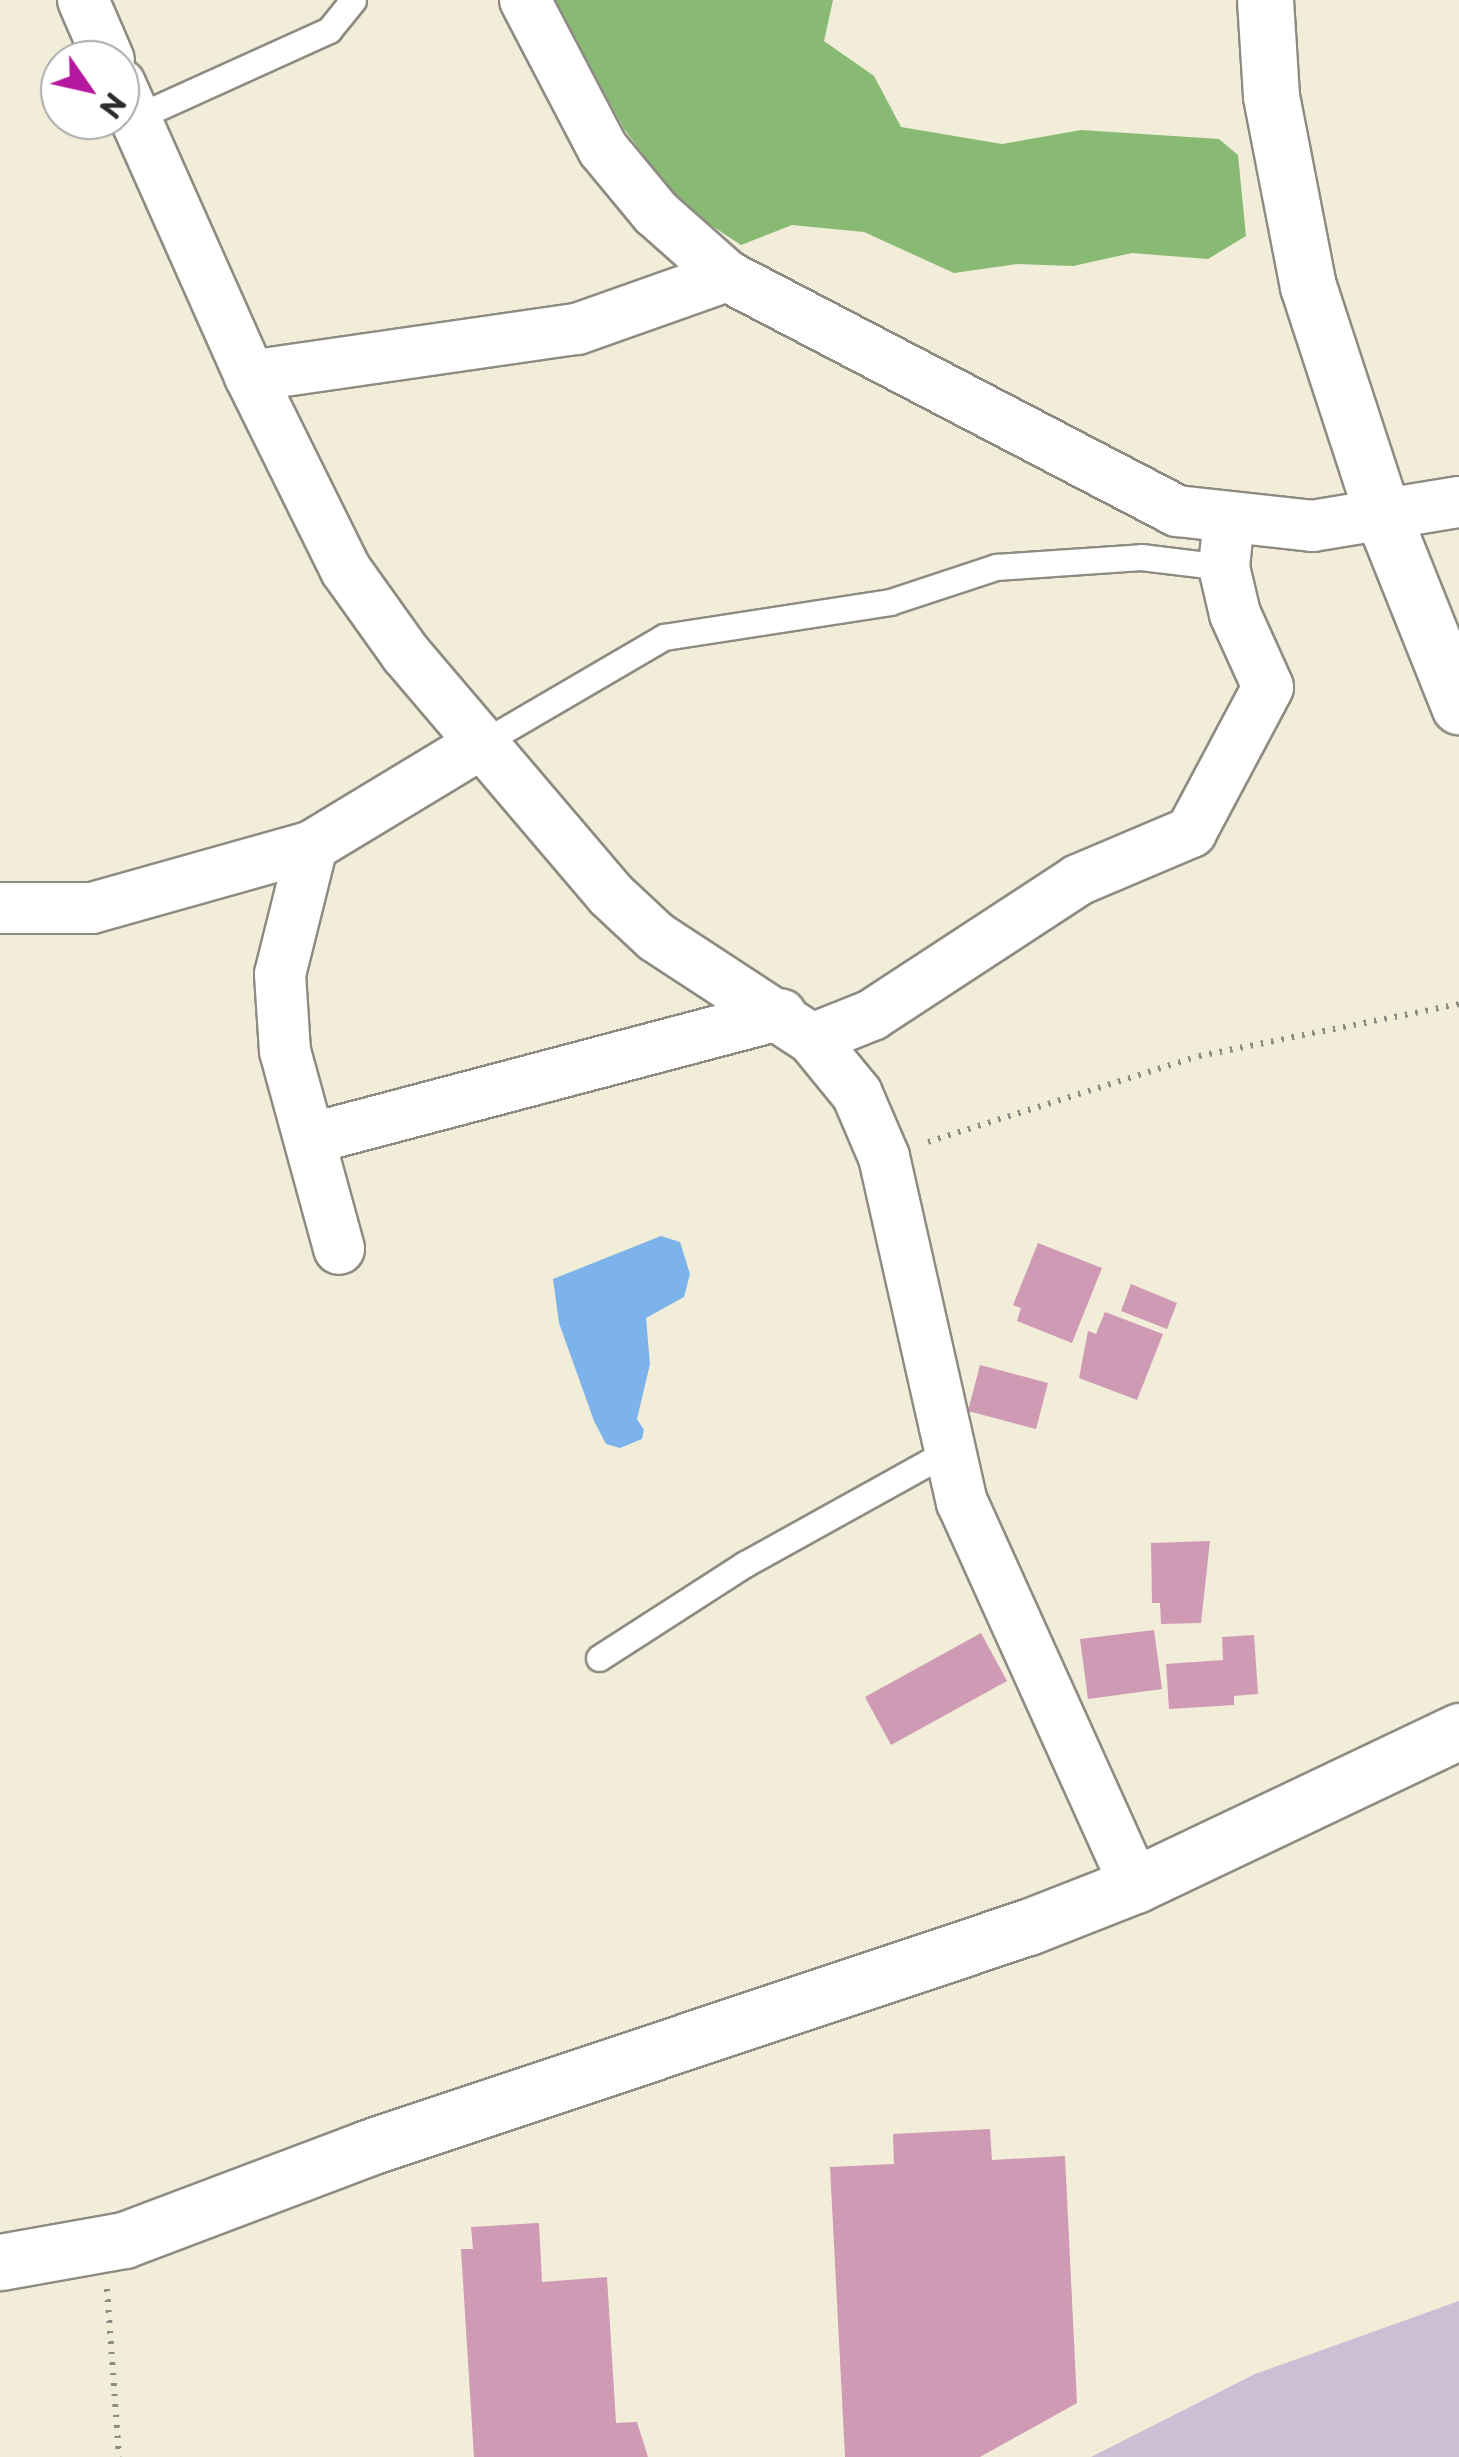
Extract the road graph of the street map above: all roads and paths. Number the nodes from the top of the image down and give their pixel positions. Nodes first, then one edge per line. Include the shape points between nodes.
1 (82, 0) edge
2 (353, 0) edge
3 (525, 0) edge
4 (1265, 0) edge
5 (100, 40) edge
6 (140, 97) edge
7 (140, 128) edge
8 (727, 276) junction
9 (250, 376) junction
10 (1459, 502) edge
11 (1383, 516) junction
12 (1229, 518) junction
13 (1224, 567) junction
14 (1459, 706) edge
15 (479, 745) junction
16 (312, 846) junction
17 (0, 908) edge
18 (1459, 1004) edge
19 (797, 1026) junction
20 (313, 1138) junction
21 (884, 1157) junction
22 (339, 1248) dead end
23 (949, 1452) junction
24 (600, 1658) dead end
25 (1459, 1731) edge
26 (1135, 1885) junction
27 (103, 2243) junction
28 (0, 2262) edge
29 (119, 2457) edge

1 - 5 street
2 - 6 lane via 329,30
3 - 8 street via 603,149 656,213
4 - 11 street via 1271,96 1308,286
7 - 9 street
8 - 9 street via 576,328
8 - 12 street via 1177,511
9 - 15 street via 346,570
10 - 11 street
11 - 12 street via 1312,526
11 - 14 street
12 - 13 street
13 - 15 lane via 1141,557 996,567 839,613 664,636
13 - 19 street via 1235,614 1268,687 1191,832 1078,880 872,1015
15 - 16 street
15 - 19 street via 656,936
16 - 17 street via 92,908
16 - 20 street via 280,974 285,1051
18 - 21 path via 1199,1056
19 - 20 street
19 - 21 street via 857,1094
20 - 22 street
21 - 23 street
23 - 24 lane via 744,1564
23 - 26 street via 962,1502
25 - 26 street
26 - 27 street via 1028,1928
27 - 28 street
27 - 29 path

